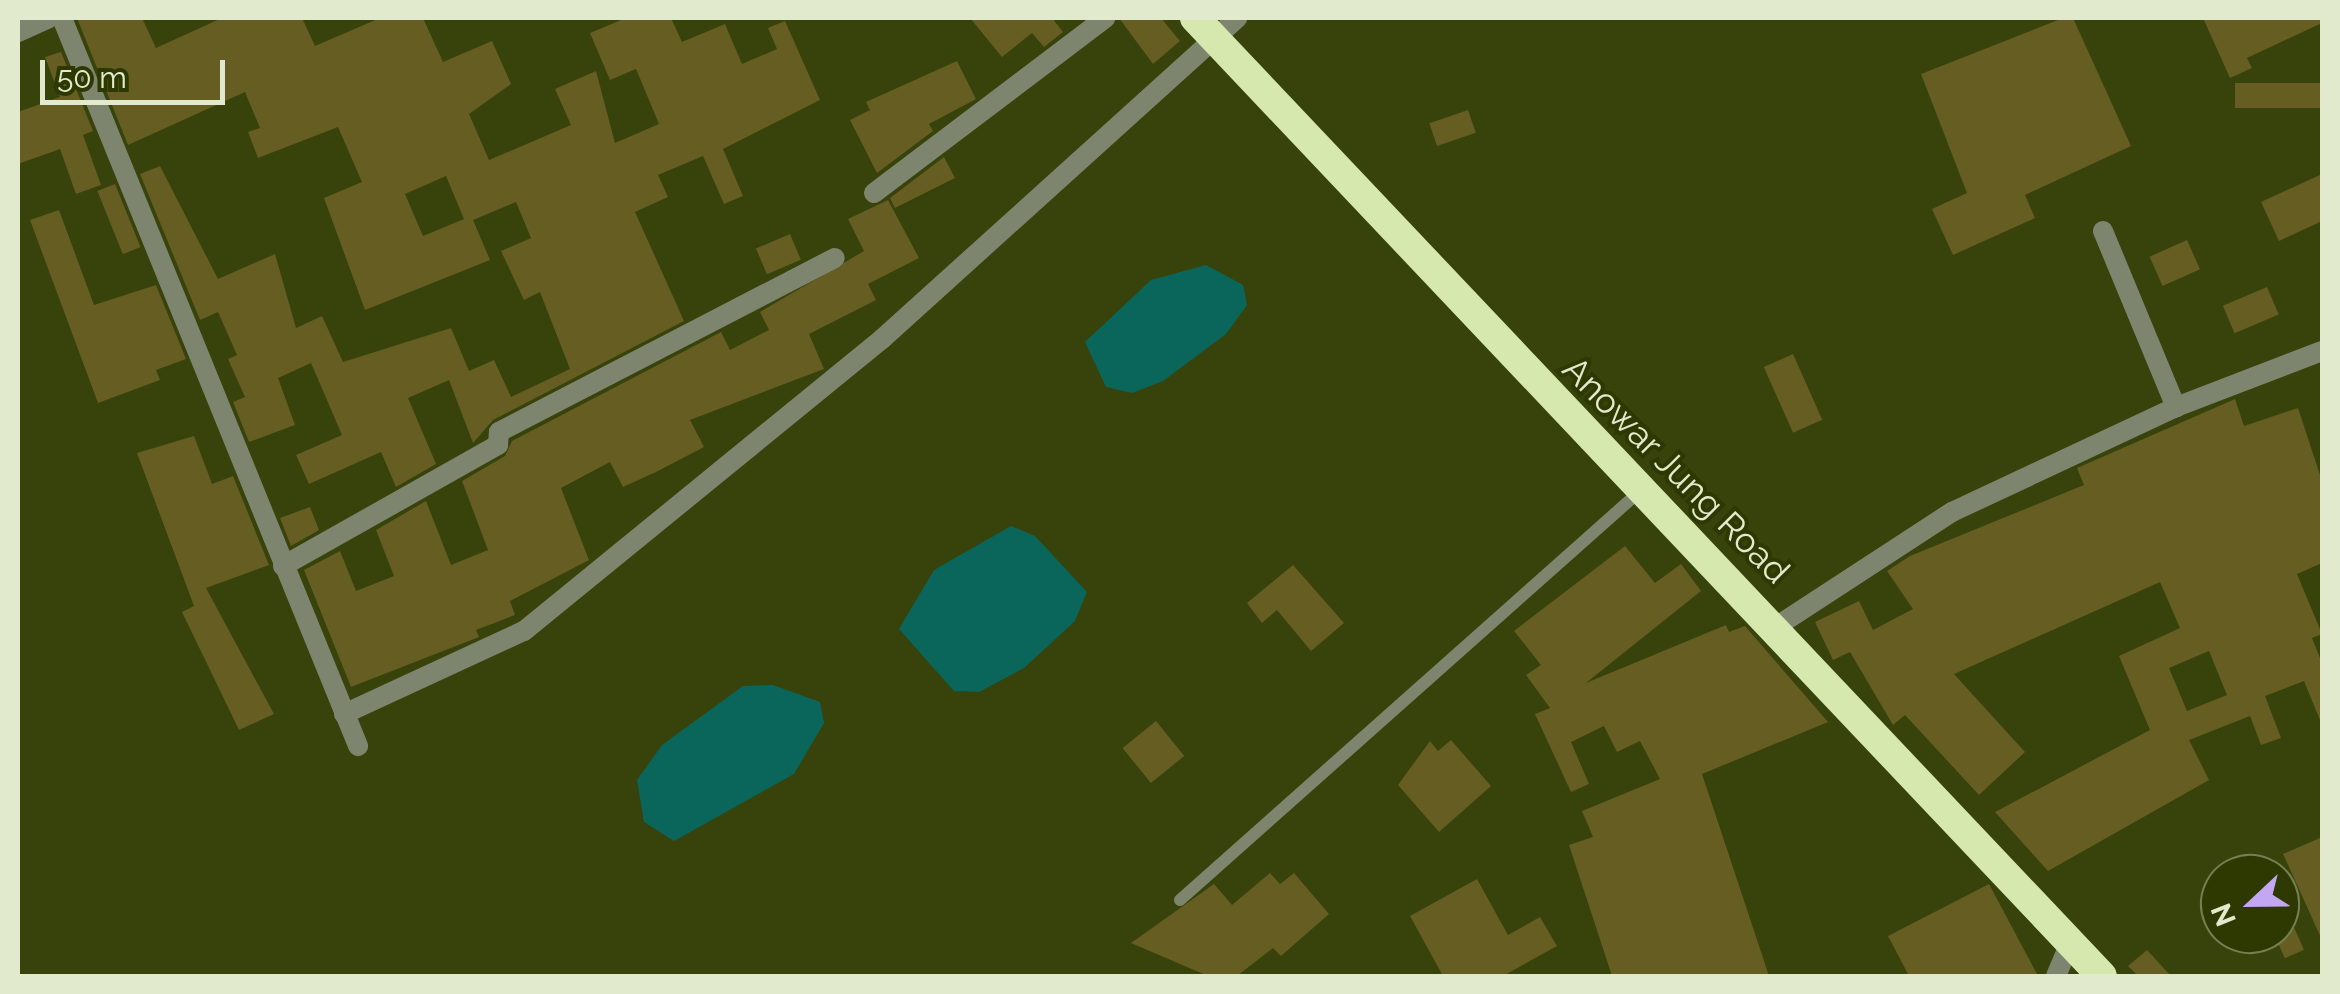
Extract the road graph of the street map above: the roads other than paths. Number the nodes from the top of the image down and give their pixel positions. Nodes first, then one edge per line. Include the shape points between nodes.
1 (49, 18) edge
2 (62, 18) edge
3 (1105, 18) edge
4 (1215, 24) edge
5 (18, 32) edge
6 (874, 193) dead end
7 (2103, 230) dead end
8 (835, 258) dead end
9 (2322, 351) edge
10 (2176, 406) junction
11 (1639, 492) junction
12 (283, 566) junction
13 (1778, 626) junction
14 (344, 714) junction
15 (358, 746) dead end
16 (1180, 900) dead end
17 (2070, 943) junction
18 (2056, 976) edge
19 (2102, 976) edge

1 - 5 street
2 - 12 street
3 - 6 street
4 - 11 highway, Anowar Jung Road
4 - 14 street via 882,339 524,631
7 - 10 street
8 - 12 street via 498,432 498,445
9 - 10 street
10 - 13 street via 1952,512
11 - 13 highway, Anowar Jung Road
11 - 16 lane
12 - 14 street
13 - 17 highway, Anowar Jung Road
14 - 15 street
17 - 18 street
17 - 19 highway, Anowar Jung Road

